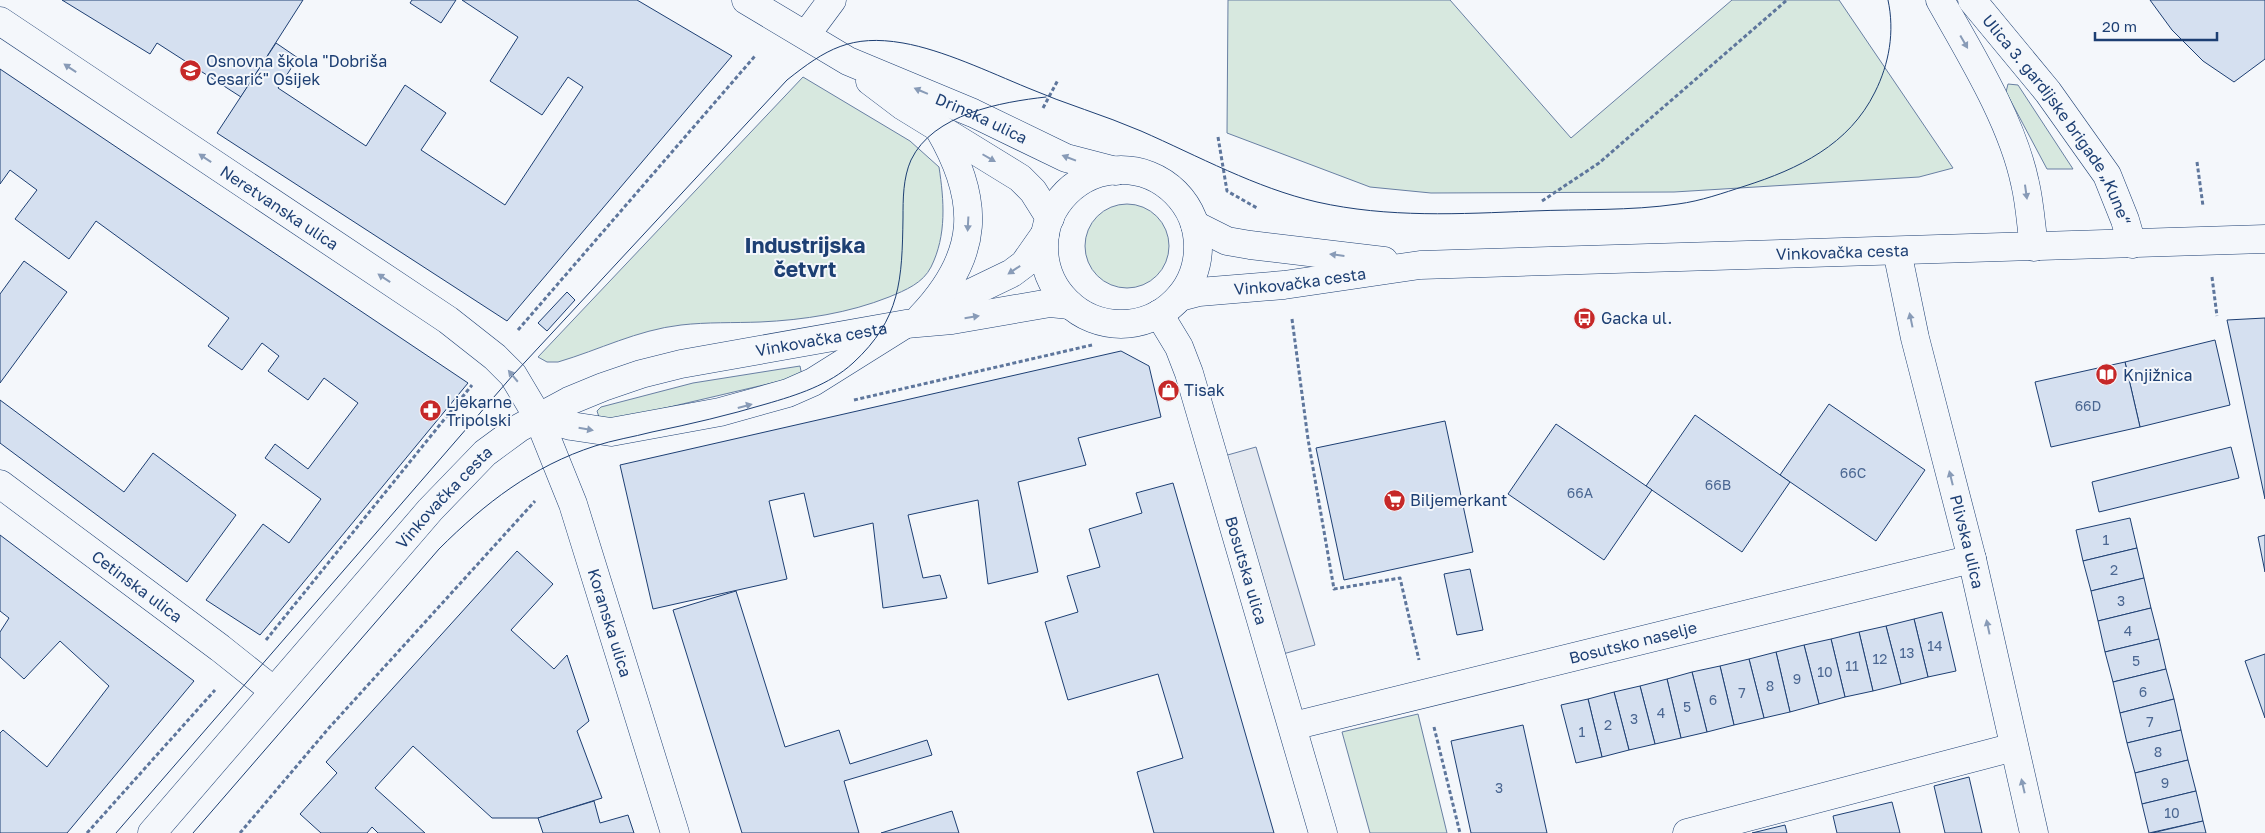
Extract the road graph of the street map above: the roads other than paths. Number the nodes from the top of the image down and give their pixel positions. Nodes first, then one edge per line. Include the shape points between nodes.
1 (746, 0) edge
2 (832, 0) edge
3 (1940, 0) edge
4 (1972, 0) edge
5 (0, 21) edge
6 (806, 35) junction
7 (848, 62) junction
8 (939, 129) junction
9 (1116, 171) junction
10 (1194, 225) junction
11 (1047, 226) junction
12 (2265, 239) edge
13 (2132, 244) junction
14 (2034, 247) junction
15 (1897, 251) junction
16 (1420, 265) junction
17 (1180, 297) junction
18 (1070, 305) junction
19 (1159, 314) junction
20 (914, 320) junction
21 (538, 417) junction
22 (0, 484) edge
23 (1972, 559) junction
24 (274, 691) junction
25 (1293, 726) junction
26 (2014, 746) junction
27 (152, 833) edge
28 (675, 833) edge
29 (1323, 833) edge
30 (1687, 833) edge
31 (2034, 833) edge

1 - 6 street, Drinska ulica
2 - 6 street
3 -> 14 street, Ulica 3. gardijske brigade „Kune“ via 1973,57 2011,140 2025,183
4 - 13 street, Ulica 3. gardijske brigade „Kune“ via 2048,92 2107,175
21 -> 5 street, Neretvanska ulica via 518,381 495,357 440,315
6 - 7 street, Drinska ulica
7 - 8 street, Drinska ulica via 903,106
9 -> 7 street, Drinska ulica via 1066,158 973,113
8 -> 11 street, Drinska ulica via 1020,178 1038,196
8 -> 20 street via 963,180 967,201 967,238 962,256 943,291
9 - 10 street via 1137,172 1156,179 1181,201
9 - 11 street via 1083,180 1069,190 1058,203
16 -> 10 street, Vinkovačka cesta via 1226,240
10 - 17 street via 1198,244 1196,262
11 - 18 street via 1045,260 1054,284
11 -> 20 street, Vinkovačka cesta via 1024,264 1012,273
12 - 13 street, Vinkovačka cesta
13 - 14 street, Vinkovačka cesta
14 - 15 street, Vinkovačka cesta
15 - 16 street, Vinkovačka cesta
23 -> 15 street, Plivska ulica via 1915,338
16 - 17 street, Vinkovačka cesta
17 - 19 street
18 - 19 street via 1090,318 1113,324 1137,323
20 -> 18 street, Vinkovačka cesta via 975,317 1050,303
19 - 25 street, Bosutska ulica via 1179,347 1189,373
20 - 21 street, Vinkovačka cesta via 641,374 569,400
21 -> 20 street via 611,432 720,412 788,393 813,382
21 - 24 street, Vinkovačka cesta via 500,440 464,474
21 - 28 street, Koranska ulica via 564,479
22 - 24 street, Cetinska ulica
23 - 25 street, Bosutsko naselje
26 -> 23 street, Plivska ulica
24 - 27 street, Vinkovačka cesta
25 - 29 street, Bosutska ulica
26 - 30 street
31 -> 26 street, Plivska ulica

